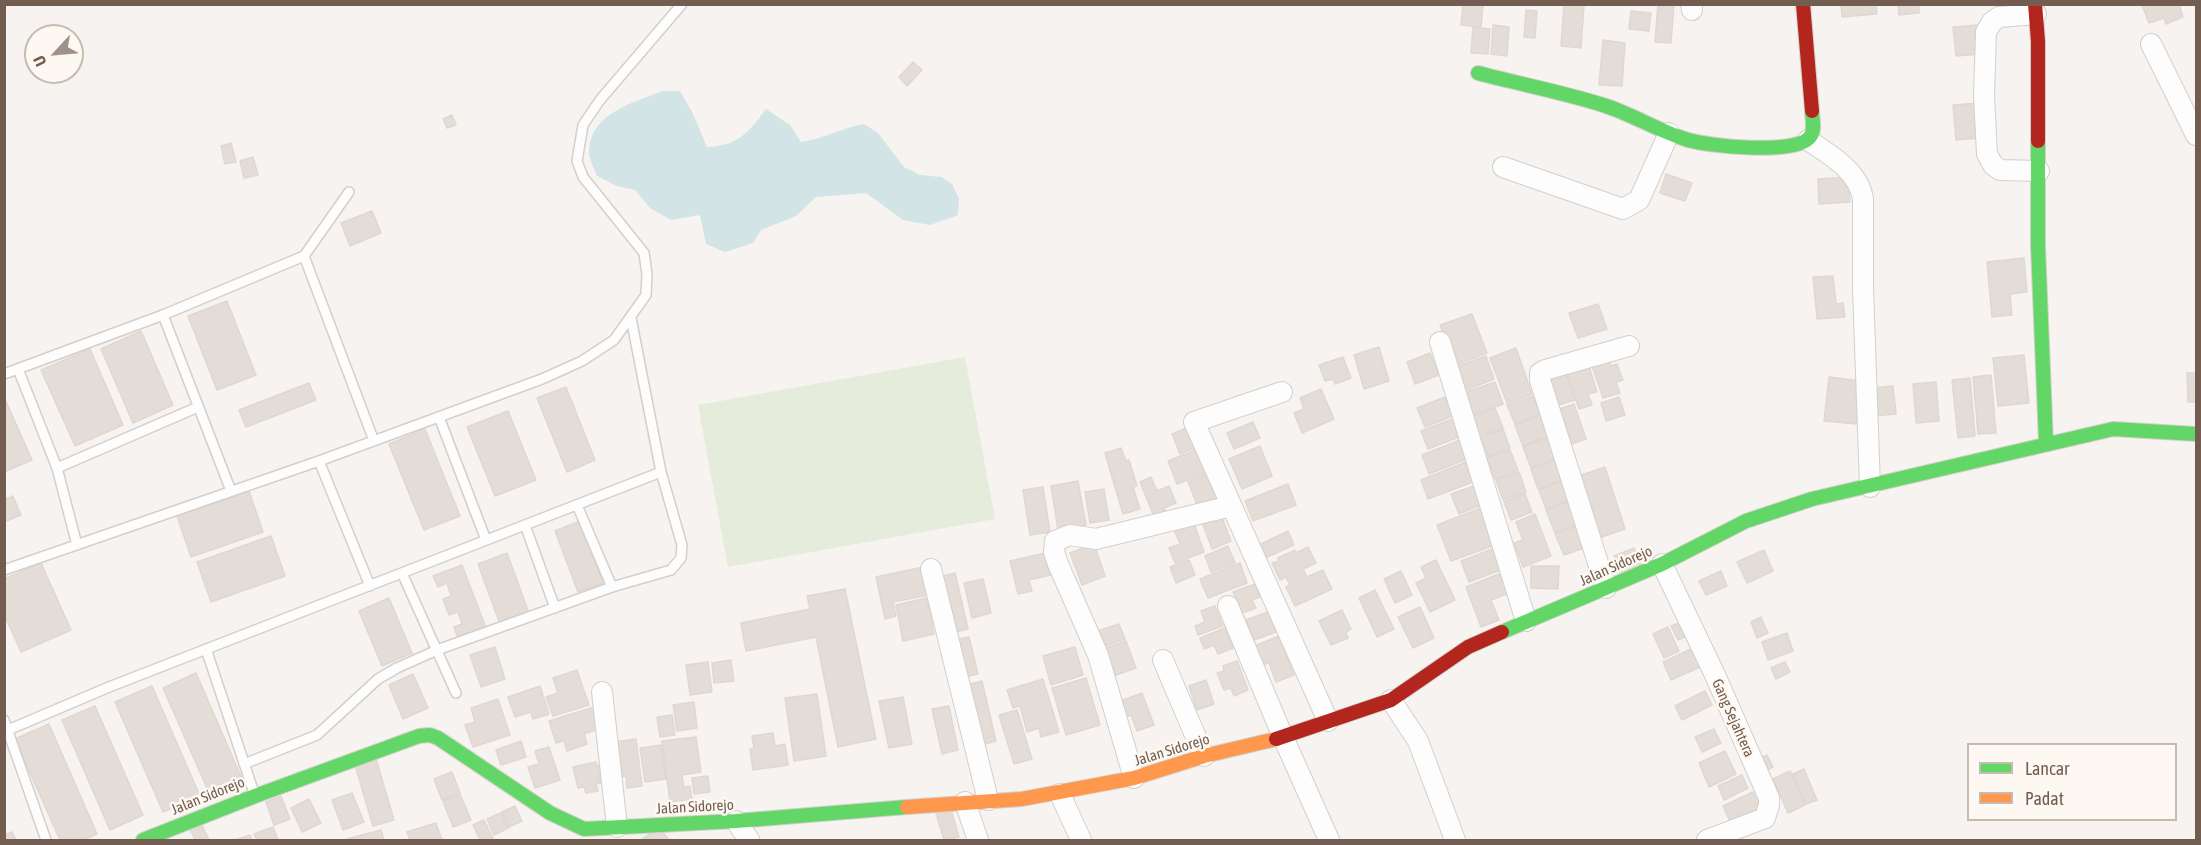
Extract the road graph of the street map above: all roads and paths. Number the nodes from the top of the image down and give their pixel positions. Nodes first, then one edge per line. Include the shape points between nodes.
1 (682, 4) edge
2 (1803, 4) edge
3 (2036, 9) edge
4 (2151, 44) dead end
5 (1478, 73) dead end
6 (1669, 134) junction
7 (2196, 135) edge
8 (1808, 140) junction
9 (1503, 167) dead end
10 (2039, 171) junction
11 (349, 192) dead end
12 (303, 256) junction
13 (163, 315) junction
14 (631, 318) junction
15 (1440, 342) dead end
16 (1629, 346) dead end
17 (18, 369) junction
18 (4, 374) edge
19 (1282, 392) dead end
20 (198, 407) junction
21 (439, 417) junction
22 (2196, 434) edge
23 (374, 441) junction
24 (2046, 443) junction
25 (319, 461) junction
26 (57, 468) junction
27 (661, 472) junction
28 (1870, 487) junction
29 (231, 491) junction
30 (577, 505) junction
31 (1231, 506) junction
32 (525, 525) junction
33 (486, 540) junction
34 (78, 545) junction
35 (1662, 564) junction
36 (931, 569) dead end
37 (4, 570) edge
38 (402, 573) junction
39 (370, 586) junction
40 (612, 587) junction
41 (1606, 588) junction
42 (1228, 606) dead end
43 (555, 608) junction
44 (1526, 621) junction
45 (206, 649) junction
46 (437, 650) junction
47 (1163, 660) dead end
48 (602, 692) dead end
49 (456, 693) dead end
50 (1391, 700) junction
51 (4, 720) edge
52 (1328, 721) junction
53 (8, 730) junction
54 (1283, 737) junction
55 (1204, 756) junction
56 (244, 764) junction
57 (1134, 778) junction
58 (1060, 794) junction
59 (255, 796) junction
60 (988, 800) junction
61 (965, 802) junction
62 (736, 821) junction
63 (617, 827) junction
64 (588, 835) edge
65 (1717, 839) edge
66 (46, 840) edge
67 (142, 840) edge
68 (749, 840) edge
69 (978, 840) edge
70 (1081, 840) edge
71 (1329, 840) edge
72 (1455, 840) edge

1 - 14 lane via 600,100 583,125 579,145 577,161 583,177 644,253 646,295
2 - 8 street via 1813,129
3 - 10 street
3 - 10 street via 1992,22 1986,32 1984,95 1987,154 1993,165 2000,170
4 - 7 street
5 - 6 street via 1605,105
6 - 8 street via 1691,141 1757,148 1795,146
6 - 9 street via 1639,200 1623,209
8 - 28 street via 1849,171 1861,187
10 - 24 street
11 - 12 lane
12 - 13 lane
12 - 23 lane
13 - 17 lane
13 - 20 lane
14 - 21 lane via 614,340 582,361
14 - 27 lane
15 - 44 street
16 - 41 street via 1540,373
17 - 18 lane
17 - 26 lane
19 - 31 street via 1194,422
20 - 26 lane
20 - 29 lane
21 - 23 lane
21 - 33 lane
22 - 24 street, Jalan Sidorejo via 2113,429
23 - 25 lane
24 - 28 street, Jalan Sidorejo
25 - 29 lane
25 - 39 lane
26 - 34 lane
27 - 30 lane
27 - 40 lane via 682,545 681,558 671,570
28 - 35 street, Jalan Sidorejo via 1812,499 1746,521
29 - 34 lane
30 - 32 lane
30 - 40 lane
31 - 52 street
31 - 57 street via 1096,539 1070,535 1055,542 1058,564 1098,655
32 - 33 lane
32 - 43 lane
33 - 38 lane
34 - 37 lane
35 - 41 street, Jalan Sidorejo
35 - 65 street, Gang Sejahtera via 1769,798 1765,818
36 - 60 street
38 - 39 lane
38 - 46 lane
39 - 45 lane
40 - 43 lane
41 - 44 street, Jalan Sidorejo
42 - 54 street
43 - 46 lane
44 - 50 street, Jalan Sidorejo via 1468,647
45 - 53 lane
45 - 56 lane
46 - 49 lane
46 - 56 lane via 378,679 317,735
47 - 55 street
48 - 63 street
50 - 52 street, Jalan Sidorejo
50 - 72 street via 1418,741
51 - 53 lane
52 - 54 street, Jalan Sidorejo
53 - 66 lane
54 - 55 street, Jalan Sidorejo
54 - 71 street
55 - 57 street, Jalan Sidorejo
56 - 59 lane
57 - 58 street, Jalan Sidorejo
58 - 60 street, Jalan Sidorejo
58 - 70 street
59 - 64 street, Jalan Sidorejo via 430,735
59 - 67 street, Jalan Sidorejo
60 - 61 street, Jalan Sidorejo
61 - 62 street, Jalan Sidorejo
61 - 69 street
62 - 63 street, Jalan Sidorejo
62 - 68 street
63 - 64 street, Jalan Sidorejo

